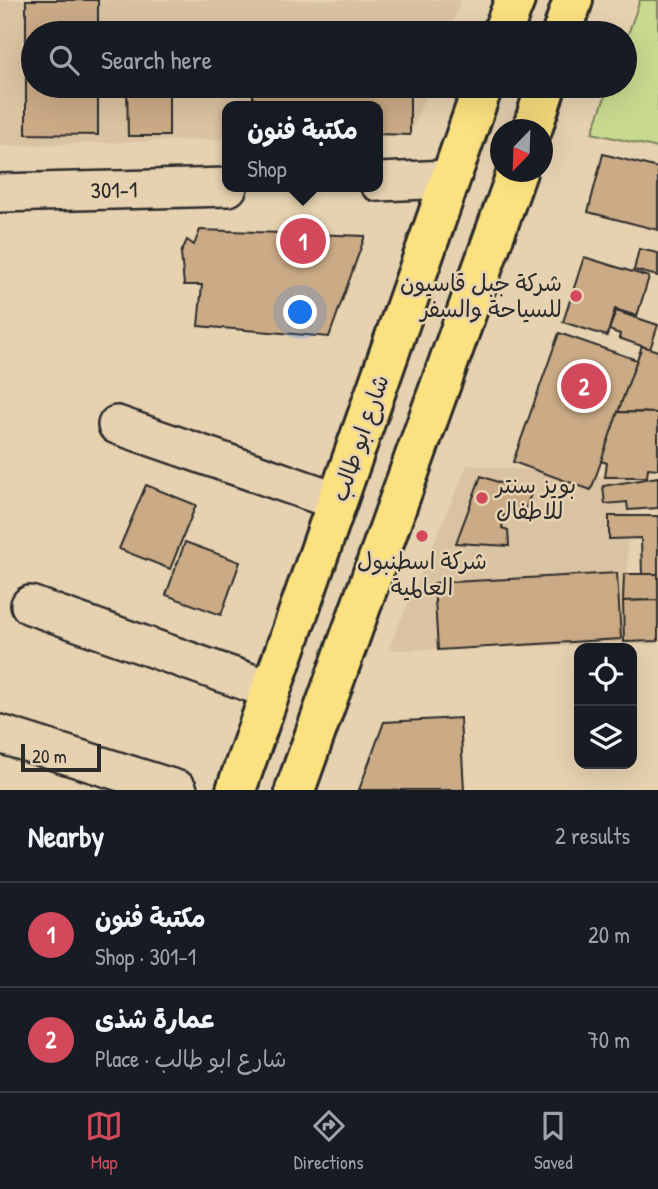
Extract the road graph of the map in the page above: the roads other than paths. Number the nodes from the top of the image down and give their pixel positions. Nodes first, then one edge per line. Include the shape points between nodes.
1 (515, 0) edge
2 (573, 0) edge
3 (507, 21) edge
4 (566, 21) edge
5 (479, 98) edge
6 (542, 98) edge
7 (536, 119) edge
8 (450, 179) junction
9 (383, 182) edge
10 (513, 182) edge
11 (222, 187) edge
12 (0, 194) edge
13 (117, 425) dead end
14 (337, 501) junction
15 (30, 605) dead end
16 (271, 690) junction
17 (0, 734) edge
18 (178, 790) edge
19 (236, 790) edge
20 (295, 790) edge

1 - 3 main road
2 - 4 main road
5 - 8 main road, شارع ابو طالب
6 - 7 main road
8 - 9 street
8 - 14 main road, شارع ابو طالب
10 - 20 main road
11 - 12 street, 301-1
13 - 14 street
14 - 16 main road, شارع ابو طالب
15 - 16 street
16 - 19 main road, شارع ابو طالب
17 - 18 street

